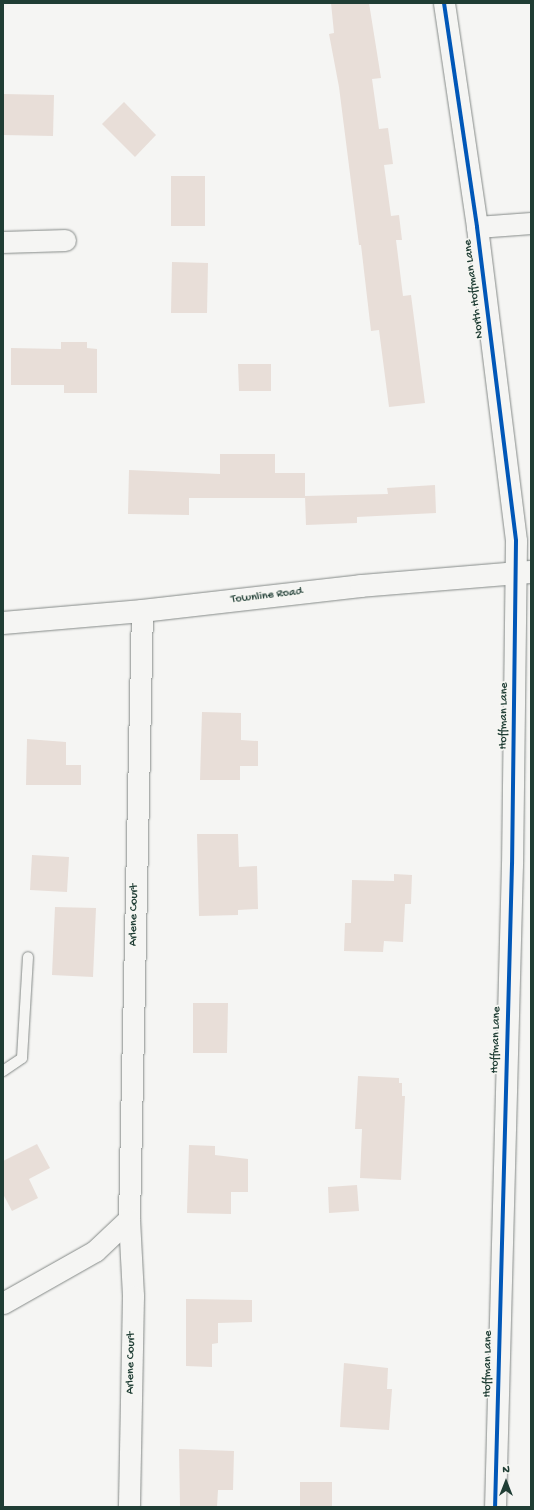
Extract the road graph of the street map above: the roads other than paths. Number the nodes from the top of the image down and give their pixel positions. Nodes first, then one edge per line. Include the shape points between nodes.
1 (444, 3) edge
2 (531, 223) edge
3 (477, 227) junction
4 (65, 240) dead end
5 (3, 242) edge
6 (524, 573) edge
7 (142, 612) junction
8 (3, 623) edge
9 (28, 957) dead end
10 (3, 1071) edge
11 (128, 1219) junction
12 (3, 1303) edge
13 (129, 1507) edge
14 (495, 1507) edge

1 - 3 street, North Hoffman Lane
2 - 3 street
3 - 6 street, North Hoffman Lane via 516,541
4 - 5 street
6 - 7 street, Townline Road via 361,586
6 - 14 street, Hoffman Lane via 512,880
7 - 8 street, Townline Road
7 - 11 street, Arlene Court
9 - 10 lane via 22,1058
11 - 12 street via 95,1250
11 - 13 street, Arlene Court via 133,1296

